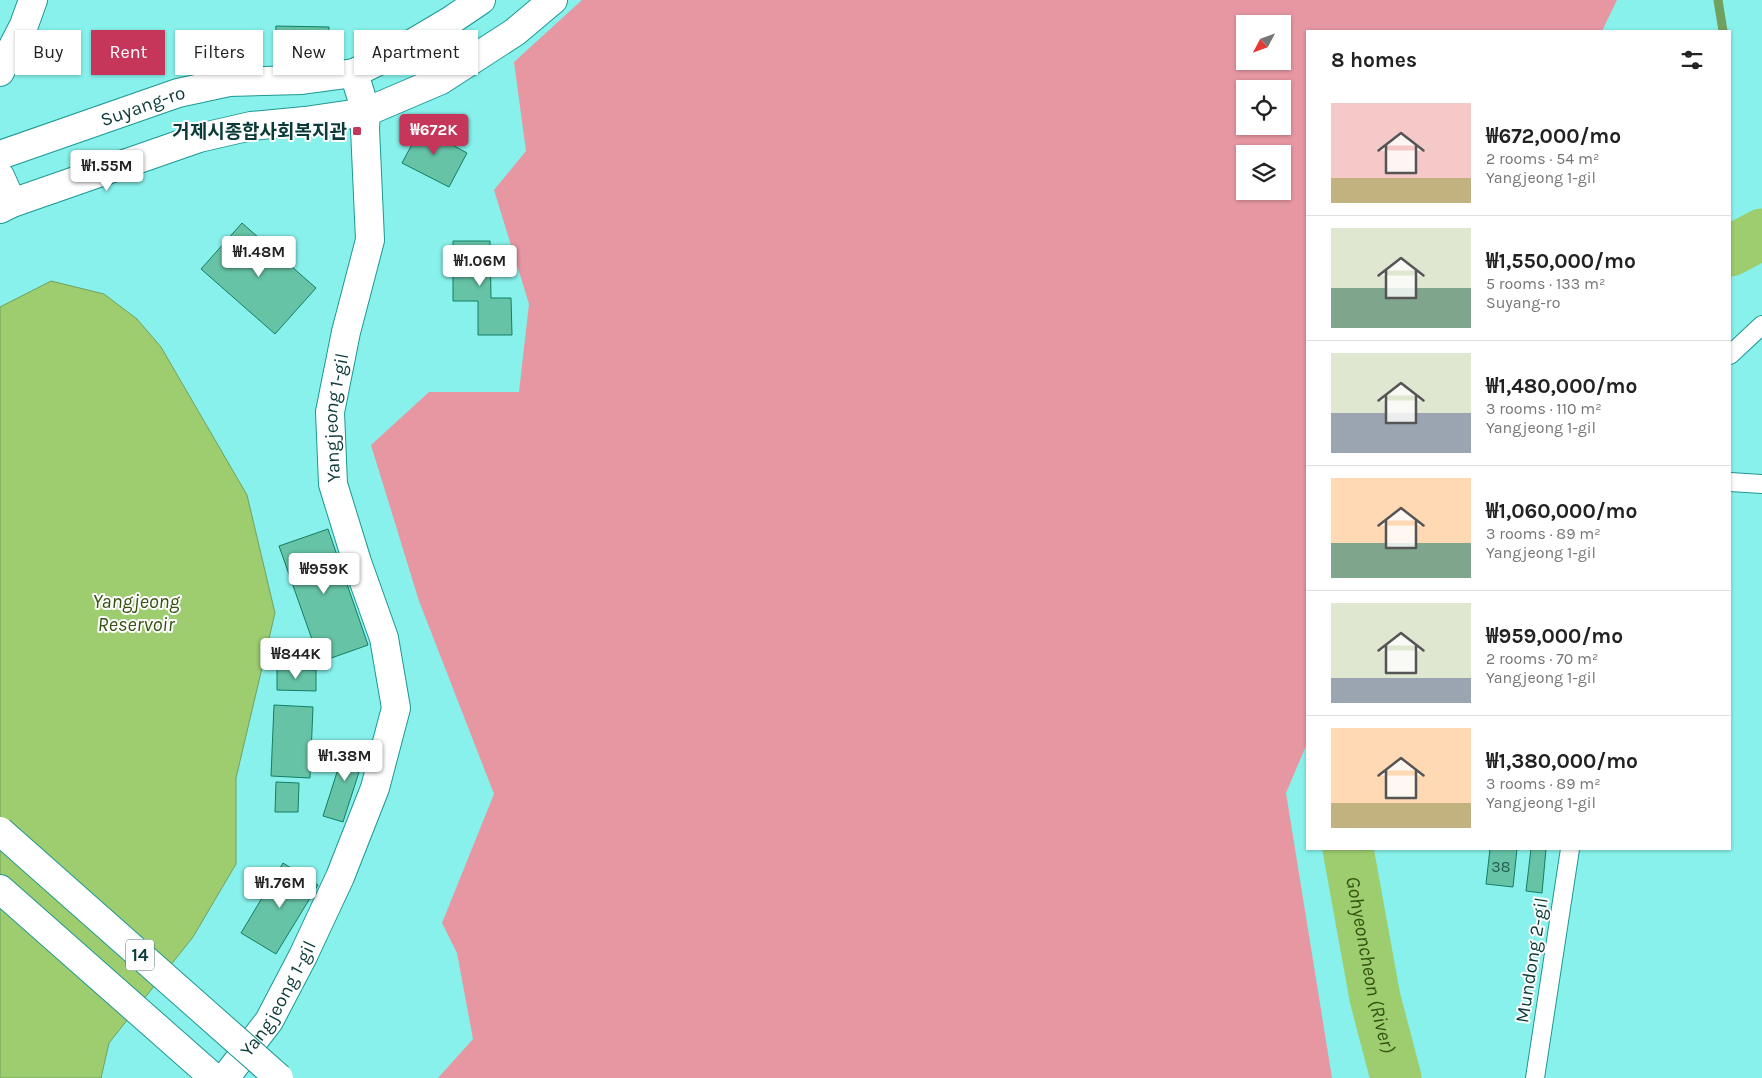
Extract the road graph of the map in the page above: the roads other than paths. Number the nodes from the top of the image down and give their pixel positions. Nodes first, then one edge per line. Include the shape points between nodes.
1 (33, 0) edge
2 (481, 0) edge
3 (553, 0) edge
4 (435, 30) edge
5 (0, 72) edge
6 (354, 73) edge
7 (355, 75) edge
8 (366, 112) junction
9 (0, 155) edge
10 (0, 176) edge
11 (6, 206) edge
12 (1762, 325) edge
13 (1731, 354) edge
14 (1731, 482) edge
15 (1762, 484) edge
16 (0, 831) edge
17 (1570, 850) edge
18 (0, 889) edge
19 (214, 1078) edge
20 (225, 1078) edge
21 (279, 1078) edge
22 (1535, 1078) edge

1 - 5 main road
2 - 4 main road, Suyang-ro
3 - 8 main road via 515,32 441,80
6 - 9 main road, Suyang-ro via 302,80 229,82 178,93
7 - 8 main road, Yangjeong 1-gil
8 - 11 main road via 305,122 251,126 199,138
8 - 20 main road, Yangjeong 1-gil via 370,240 346,332 330,412 333,484 384,638 396,708 376,788 340,877 269,1021
10 - 11 main road
12 - 13 lane
14 - 15 lane
16 - 21 main road, 14, bridge
17 - 22 lane, Mundong 2-gil
18 - 19 main road, 14

